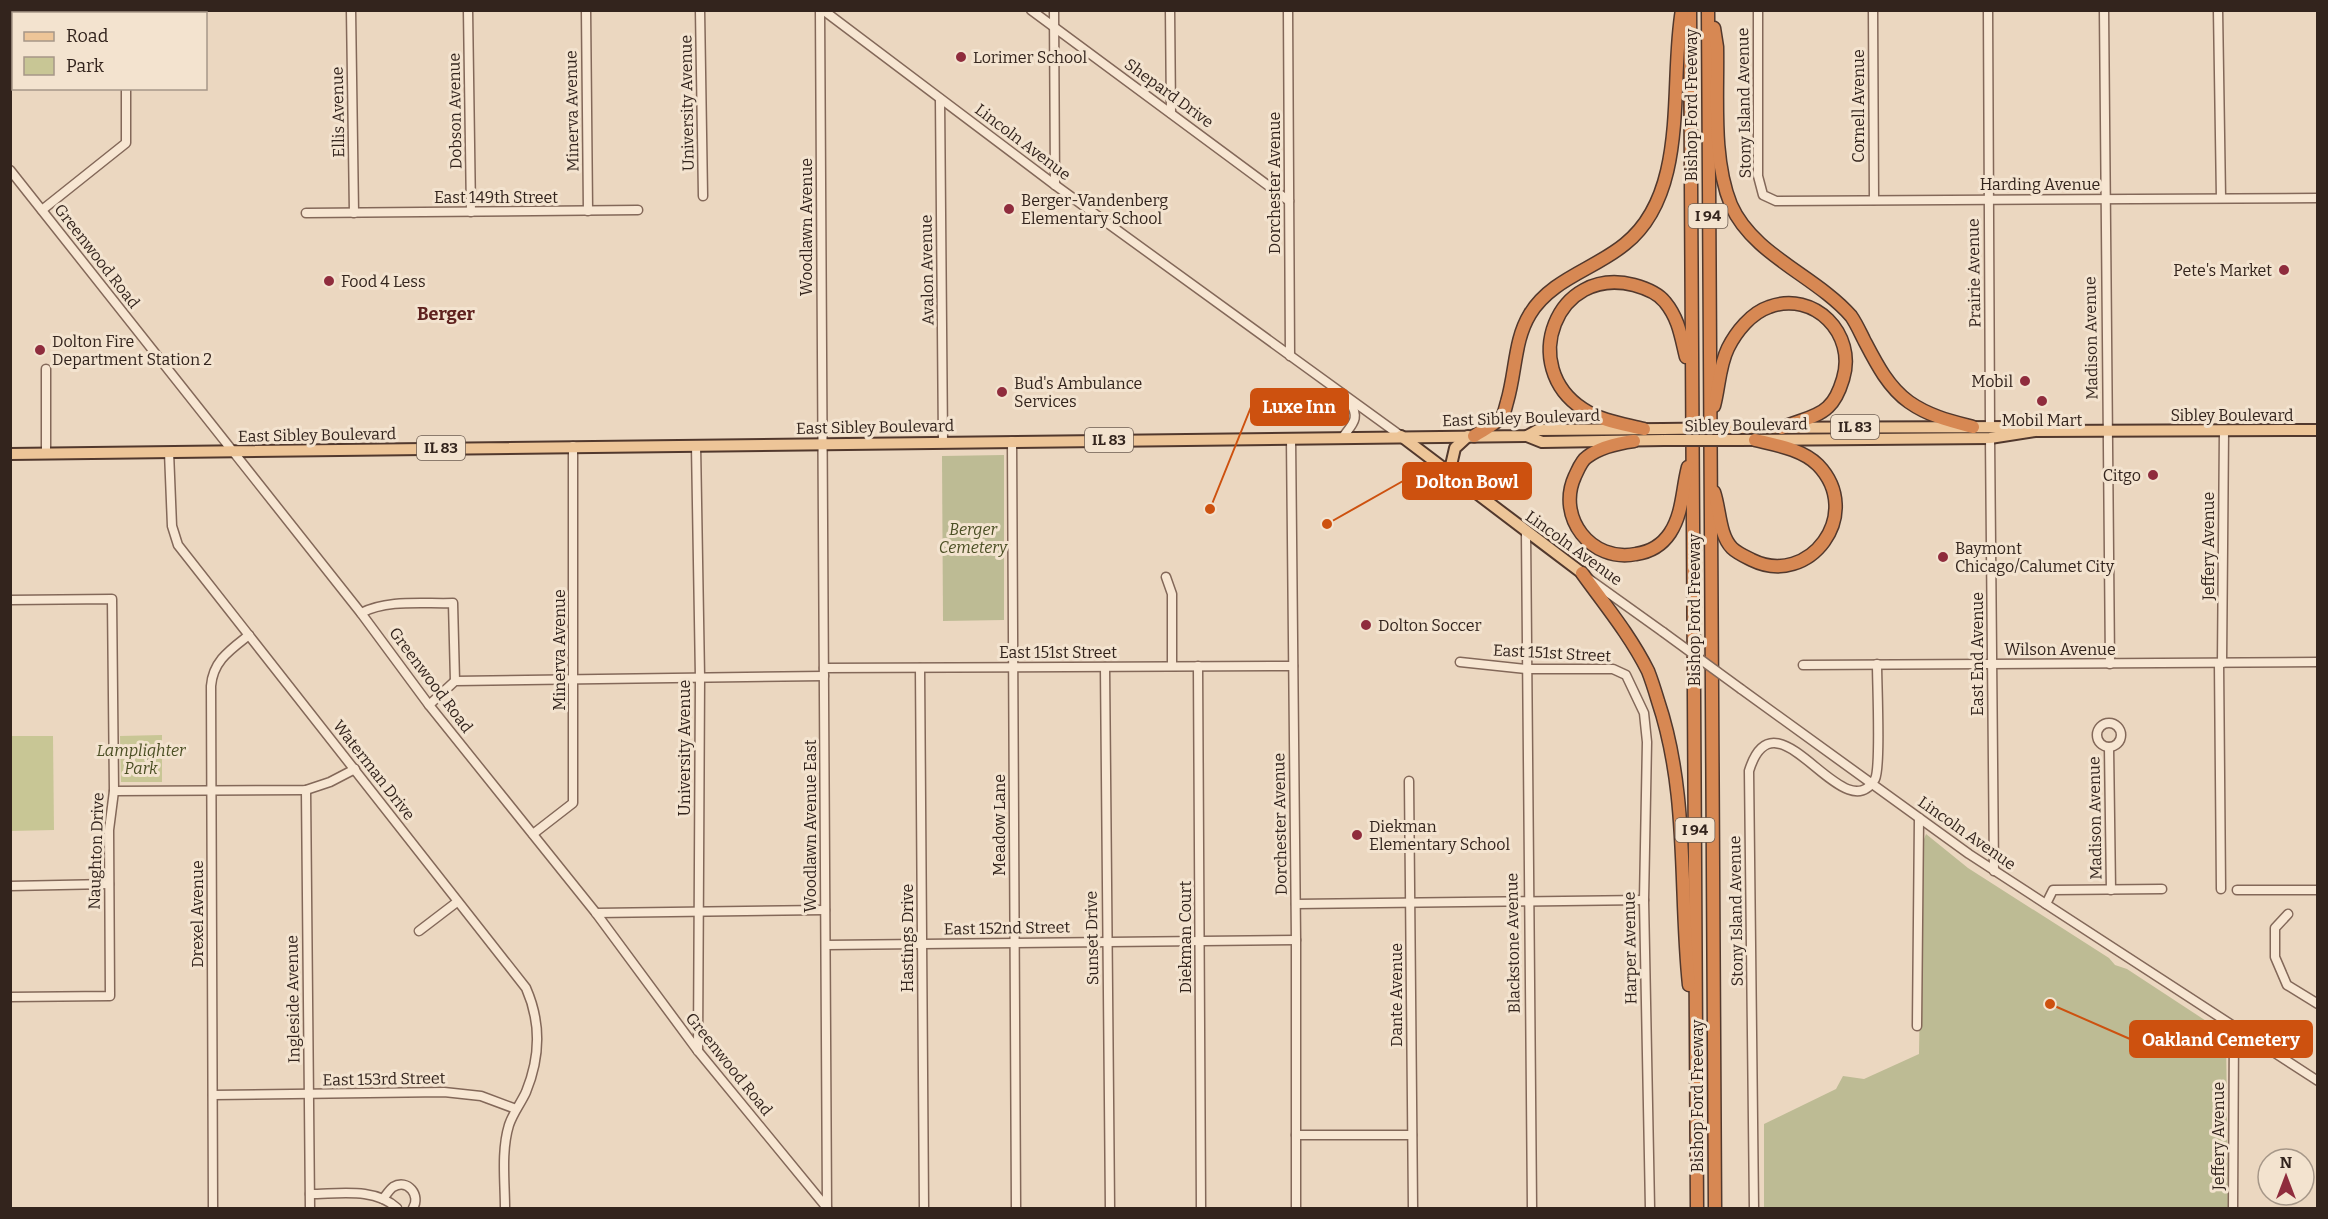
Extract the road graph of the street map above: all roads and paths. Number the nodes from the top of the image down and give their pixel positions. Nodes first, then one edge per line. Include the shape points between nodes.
1 (351, 10) edge
2 (468, 10) edge
3 (586, 10) edge
4 (700, 10) edge
5 (821, 10) edge
6 (1031, 10) edge
7 (1054, 10) edge
8 (1170, 10) edge
9 (1288, 10) edge
10 (1682, 10) edge
11 (1690, 10) edge
12 (1709, 10) edge
13 (1758, 10) edge
14 (1873, 10) edge
15 (1988, 10) edge
16 (2104, 10) edge
17 (2218, 10) edge
18 (1054, 29) junction
19 (126, 90) edge
20 (940, 99) junction
21 (1170, 113) junction
22 (10, 170) edge
23 (1055, 185) junction
24 (1763, 195) joint
25 (702, 196) dead end
26 (2221, 198) junction
27 (2318, 198) edge
28 (2104, 199) junction
29 (1874, 200) junction
30 (1988, 200) junction
31 (1289, 201) junction
32 (42, 210) junction
33 (638, 210) dead end
34 (588, 211) junction
35 (471, 212) junction
36 (306, 213) dead end
37 (354, 213) junction
38 (1290, 356) junction
39 (46, 369) dead end
40 (1692, 380) junction
41 (1348, 399) junction
42 (1709, 422) junction
43 (1973, 427) junction
44 (1782, 428) junction
45 (1644, 429) junction
46 (2107, 430) junction
47 (2224, 430) junction
48 (2318, 430) edge
49 (1990, 433) junction
50 (1738, 434) junction
51 (1401, 436) junction
52 (1471, 436) junction
53 (1527, 436) junction
54 (1290, 438) junction
55 (1343, 438) junction
56 (1755, 440) junction
57 (1012, 441) junction
58 (1634, 441) junction
59 (943, 442) junction
60 (822, 443) junction
61 (696, 445) junction
62 (573, 446) junction
63 (232, 451) junction
64 (169, 452) junction
65 (1692, 452) junction
66 (10, 454) edge
67 (46, 454) junction
68 (1449, 474) junction
69 (1710, 481) junction
70 (1526, 532) junction
71 (1582, 573) junction
72 (1166, 577) dead end
73 (10, 600) edge
74 (361, 613) junction
75 (249, 635) junction
76 (1460, 662) dead end
77 (2318, 662) edge
78 (2221, 663) junction
79 (1877, 664) junction
80 (1992, 664) junction
81 (2110, 664) junction
82 (1803, 665) dead end
83 (1172, 666) junction
84 (1198, 666) junction
85 (1293, 666) junction
86 (1013, 667) junction
87 (1105, 667) junction
88 (920, 668) junction
89 (1526, 669) junction
90 (824, 672) junction
91 (700, 677) junction
92 (575, 678) junction
93 (455, 681) junction
94 (1633, 689) joint
95 (429, 705) junction
96 (2109, 747) dead end
97 (355, 769) junction
98 (1409, 781) dead end
99 (1872, 783) junction
100 (211, 790) junction
101 (306, 790) junction
102 (114, 791) junction
103 (1919, 818) junction
104 (533, 834) junction
105 (1994, 871) junction
106 (109, 884) junction
107 (10, 886) edge
108 (2162, 889) dead end
109 (2221, 889) dead end
110 (2111, 890) junction
111 (2237, 890) dead end
112 (2318, 890) edge
113 (1528, 900) junction
114 (1644, 900) junction
115 (456, 902) junction
116 (1410, 902) junction
117 (1296, 904) junction
118 (2046, 904) junction
119 (825, 910) junction
120 (699, 912) junction
121 (596, 913) junction
122 (2288, 914) dead end
123 (419, 931) dead end
124 (1200, 940) junction
125 (1296, 940) junction
126 (1107, 942) junction
127 (922, 944) junction
128 (1014, 944) junction
129 (825, 945) junction
130 (10, 997) edge
131 (2318, 1004) edge
132 (1917, 1026) dead end
133 (2234, 1027) junction
134 (698, 1051) junction
135 (1696, 1058) junction
136 (2318, 1081) edge
137 (213, 1095) junction
138 (309, 1095) junction
139 (516, 1108) junction
140 (1296, 1135) junction
141 (1412, 1135) junction
142 (310, 1194) junction
143 (383, 1199) junction
144 (396, 1208) edge
145 (827, 1208) edge
146 (213, 1209) edge
147 (310, 1209) edge
148 (413, 1209) edge
149 (505, 1209) edge
150 (924, 1209) edge
151 (1016, 1209) edge
152 (1110, 1209) edge
153 (1202, 1209) edge
154 (1296, 1209) edge
155 (1413, 1209) edge
156 (1532, 1209) edge
157 (1650, 1209) edge
158 (1697, 1209) edge
159 (1714, 1209) edge
160 (1754, 1209) edge
161 (2233, 1209) edge

1 - 37 street, Ellis Avenue
2 - 35 street, Dobson Avenue
3 - 34 street, Minerva Avenue
4 - 25 street, University Avenue
5 - 20 street, Lincoln Avenue
5 - 60 street, Woodlawn Avenue
6 - 18 street, Shepard Drive
7 - 18 street
8 - 21 street
9 - 31 street, Dorchester Avenue
10 - 52 highway via 1672,142 1667,171 1652,211 1626,243 1544,295 1521,332 1503,415
11 - 40 highway, Bishop Ford Freeway / I 94
12 - 42 highway, Bishop Ford Freeway / I 94
12 - 43 highway via 1717,47 1720,167 1731,206 1741,223 1752,237 1852,317 1881,371 1908,401 1944,420
13 - 24 street, Stony Island Avenue via 1758,176
14 - 29 street, Cornell Avenue
15 - 30 street, Prairie Avenue
16 - 28 street, Madison Avenue
17 - 26 street
18 - 21 street, Shepard Drive
18 - 23 street
19 - 32 street via 126,143
20 - 23 street, Lincoln Avenue
20 - 59 street, Avalon Avenue
21 - 31 street, Shepard Drive
22 - 32 street, Greenwood Road
23 - 38 street, Lincoln Avenue
24 - 29 street, Harding Avenue via 1776,201
26 - 27 street, Harding Avenue
26 - 28 street, Harding Avenue
28 - 30 street, Harding Avenue
28 - 46 street, Madison Avenue
29 - 30 street, Harding Avenue
30 - 49 street, Prairie Avenue
31 - 38 street, Dorchester Avenue
32 - 63 street, Greenwood Road
33 - 34 street, East 149th Street
34 - 35 street, East 149th Street
35 - 37 street, East 149th Street
36 - 37 street, East 149th Street
38 - 41 street, Lincoln Avenue
39 - 67 street
40 - 45 highway via 1679,325 1665,301 1656,294 1612,282 1595,285 1565,304 1550,338 1554,378 1584,409
40 - 65 highway, Bishop Ford Freeway / I 94
41 - 51 street, Lincoln Avenue
41 - 55 street via 1356,418
42 - 44 highway via 1726,350 1738,331 1768,307 1786,303 1803,305 1831,320 1846,352 1846,371 1840,391 1828,408
42 - 69 highway, Bishop Ford Freeway / I 94
43 - 44 main road, Sibley Boulevard / IL 83
43 - 49 main road, Sibley Boulevard / IL 83
44 - 50 main road, Sibley Boulevard / IL 83
45 - 50 main road, East Sibley Boulevard / IL 83, bridge
45 - 53 main road, East Sibley Boulevard / IL 83 via 1538,430
46 - 47 main road, Sibley Boulevard / IL 83
46 - 49 main road, Sibley Boulevard / IL 83 via 2038,431 2017,427
46 - 81 street, Madison Avenue
47 - 48 main road, Sibley Boulevard / IL 83
47 - 78 street, Jeffery Avenue
49 - 56 main road, Sibley Boulevard
49 - 80 street, East End Avenue
50 - 56 main road, Sibley Boulevard
50 - 58 main road, Sibley Boulevard, bridge
51 - 52 main road, East Sibley Boulevard / IL 83
51 - 55 main road, East Sibley Boulevard / IL 83
51 - 68 main road, Lincoln Avenue
52 - 53 main road, East Sibley Boulevard / IL 83
52 - 68 main road via 1455,448
53 - 58 main road, Sibley Boulevard via 1542,442
54 - 55 main road, East Sibley Boulevard / IL 83
54 - 57 main road, East Sibley Boulevard / IL 83
54 - 85 street, Dorchester Avenue
56 - 69 highway via 1795,451 1817,464 1829,480 1835,522 1817,551 1784,566 1762,565 1732,548 1724,535
57 - 59 main road, East Sibley Boulevard / IL 83
57 - 86 street, Meadow Lane
58 - 65 highway via 1586,457 1571,484 1570,514 1578,528 1600,551 1617,555 1648,552 1669,535 1681,507
59 - 60 main road, East Sibley Boulevard / IL 83
60 - 61 main road, East Sibley Boulevard / IL 83
60 - 90 street, Woodlawn Avenue East
61 - 62 main road, East Sibley Boulevard / IL 83
61 - 91 street, University Avenue
62 - 63 main road, East Sibley Boulevard / IL 83
62 - 92 street, Minerva Avenue
63 - 64 main road, East Sibley Boulevard / IL 83
63 - 74 street, Greenwood Road
64 - 67 main road, East Sibley Boulevard / IL 83
64 - 75 street, Waterman Drive via 172,526 178,545
65 - 135 highway, Bishop Ford Freeway / I 94
66 - 67 main road, East Sibley Boulevard / IL 83
68 - 70 main road, Lincoln Avenue
69 - 159 highway, Bishop Ford Freeway / I 94
70 - 71 main road, Lincoln Avenue
70 - 89 street, Blackstone Avenue
71 - 99 street, Lincoln Avenue, bridge
71 - 135 highway via 1632,642 1648,673 1664,720 1681,819 1686,959
72 - 83 street via 1172,594
73 - 102 street, Naughton Drive via 112,599
74 - 93 street via 389,605 453,603
74 - 95 street, Greenwood Road
75 - 97 street, Waterman Drive
75 - 100 street, Drexel Avenue via 222,657 212,676
76 - 89 street, East 151st Street
77 - 78 street, Wilson Avenue
78 - 81 street, Wilson Avenue
78 - 109 street, Jeffery Avenue
79 - 80 street, Wilson Avenue
79 - 82 street, Wilson Avenue
79 - 99 street via 1878,774
80 - 81 street, Wilson Avenue
80 - 105 street, East End Avenue
83 - 84 street, East 151st Street
83 - 87 street, East 151st Street
84 - 85 street, East 151st Street
84 - 124 street, Diekman Court
85 - 117 street, Dorchester Avenue
86 - 87 street, East 151st Street
86 - 88 street, East 151st Street
86 - 128 street, Meadow Lane
87 - 126 street, Sunset Drive
88 - 90 street, East 151st Street
88 - 127 street, Hastings Drive
89 - 94 street, East 151st Street via 1612,669 1626,675
89 - 113 street, Blackstone Avenue
90 - 91 street, East 151st Street
90 - 119 street, Woodlawn Avenue East
91 - 92 street, East 151st Street
91 - 120 street, University Avenue
92 - 93 street, East 151st Street
92 - 104 street, Minerva Avenue via 573,803
93 - 95 street
94 - 114 street, Harper Avenue via 1644,712 1647,742
95 - 104 street, Greenwood Road
96 - 110 street, Madison Avenue
97 - 101 street
97 - 115 street, Waterman Drive
98 - 116 street, Dante Avenue
99 - 103 street, Lincoln Avenue
99 - 160 street, Stony Island Avenue via 1859,793 1845,790 1791,748 1777,743 1764,746 1749,771
100 - 101 street
100 - 102 street
100 - 137 street, Drexel Avenue
101 - 138 street, Ingleside Avenue
102 - 106 street, Naughton Drive
103 - 105 street, Lincoln Avenue
103 - 132 street
104 - 121 street, Greenwood Road
105 - 118 street, Lincoln Avenue
106 - 107 street
106 - 130 street, Naughton Drive via 110,996
108 - 110 street
110 - 118 street via 2053,890
111 - 112 street
113 - 114 street
113 - 116 street
113 - 156 street, Blackstone Avenue
114 - 157 street, Harper Avenue
115 - 123 street
115 - 139 street, Waterman Drive via 526,988 532,1002 537,1035 534,1070
116 - 117 street
116 - 141 street, Dante Avenue
117 - 125 street, Dorchester Avenue
118 - 133 street, Lincoln Avenue
119 - 120 street
119 - 129 street, Woodlawn Avenue East
120 - 121 street
120 - 134 street, University Avenue
121 - 134 street, Greenwood Road
122 - 131 street via 2275,928 2275,957 2287,985
124 - 125 street, East 152nd Street
124 - 126 street, East 152nd Street
124 - 153 street, Diekman Court
125 - 140 street, Dorchester Avenue
126 - 128 street, East 152nd Street
126 - 152 street, Sunset Drive
127 - 128 street, East 152nd Street
127 - 129 street, East 152nd Street
127 - 150 street, Hastings Drive
128 - 151 street, Meadow Lane
129 - 145 street, Woodlawn Avenue East
133 - 136 street, Lincoln Avenue
133 - 161 street, Jeffery Avenue
134 - 145 street, Greenwood Road
135 - 158 highway, Bishop Ford Freeway / I 94
137 - 138 street, East 153rd Street
137 - 146 street, Drexel Avenue
138 - 139 street, East 153rd Street via 464,1093
138 - 142 street, Ingleside Avenue
139 - 149 street via 507,1137
140 - 141 street
140 - 154 street, Dorchester Avenue
141 - 155 street, Dante Avenue
142 - 143 street via 365,1194
142 - 147 street, Ingleside Avenue
143 - 144 street
143 - 148 street via 393,1187 408,1186 416,1198

